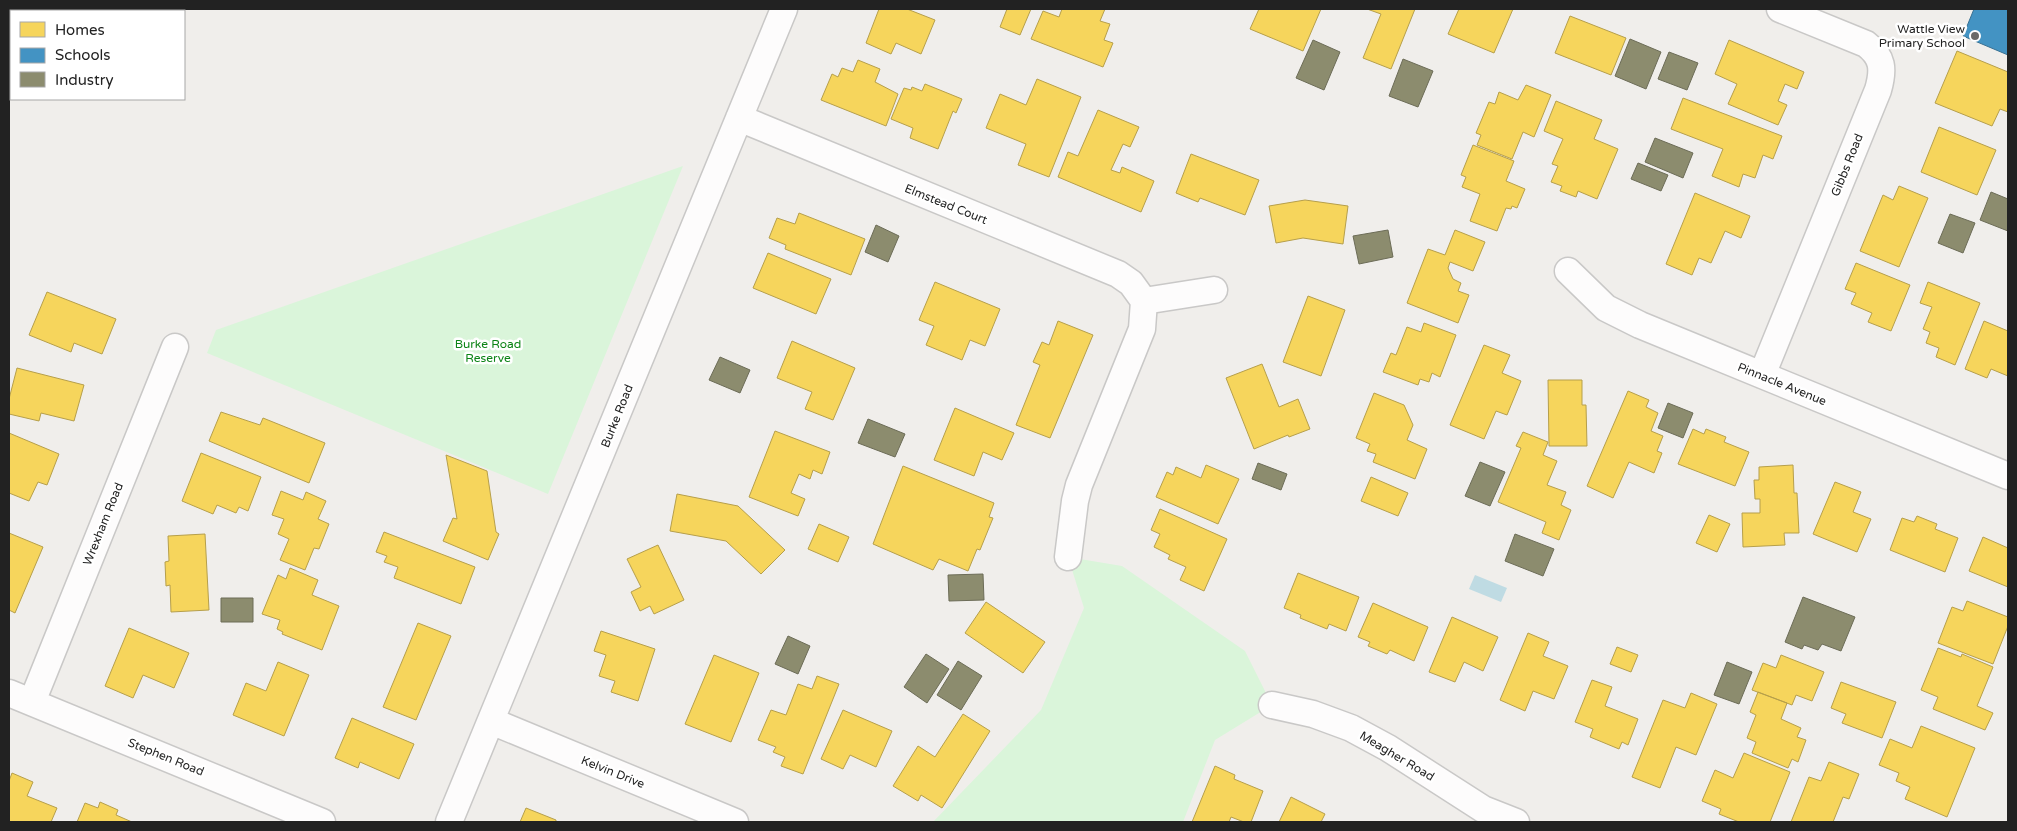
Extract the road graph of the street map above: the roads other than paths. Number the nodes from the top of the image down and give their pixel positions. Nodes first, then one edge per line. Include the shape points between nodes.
1 (784, 9) edge
2 (1780, 9) edge
3 (739, 118) junction
4 (1568, 271) dead end
5 (1214, 290) dead end
6 (1144, 301) junction
7 (175, 347) dead end
8 (1762, 375) junction
9 (2008, 476) edge
10 (1068, 557) dead end
11 (20, 697) edge
12 (1272, 705) dead end
13 (491, 721) junction
14 (1480, 815) edge
15 (322, 822) edge
16 (450, 822) edge
17 (735, 822) edge
18 (1516, 822) edge

1 - 3 street, Burke Road
2 - 8 street, Gibbs Road via 1866,44 1880,59 1882,71 1878,90
3 - 6 street, Elmstead Court via 1118,274 1131,283
3 - 13 street, Burke Road
4 - 8 street, Pinnacle Avenue via 1606,308 1624,318
5 - 6 street
6 - 10 street via 1142,329 1074,500
7 - 11 street, Wrexham Road
8 - 9 street, Pinnacle Avenue
11 - 15 street, Stephen Road
12 - 14 street, Meagher Road via 1313,714 1351,728 1388,748
13 - 16 street, Burke Road
13 - 17 street, Kelvin Drive
14 - 18 street, Meagher Road

